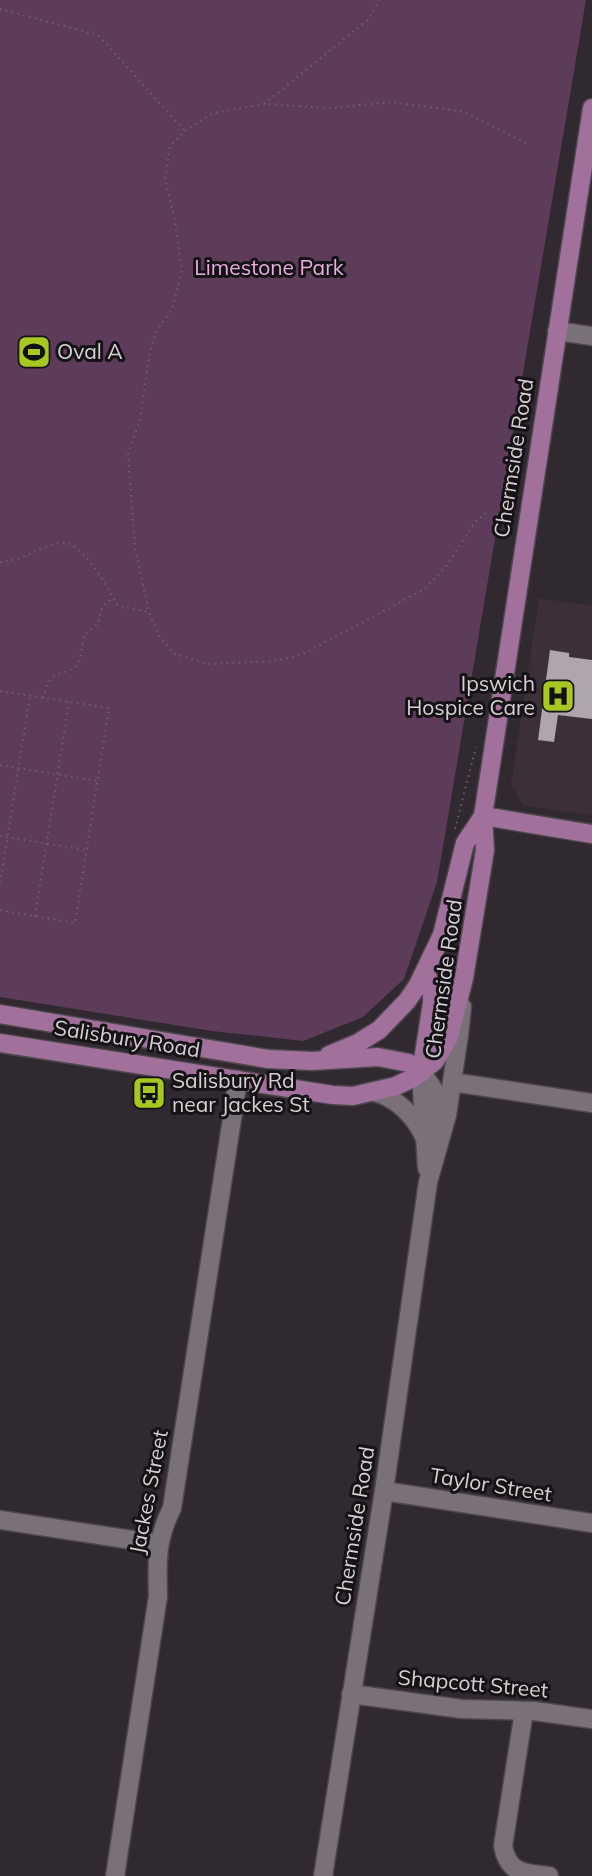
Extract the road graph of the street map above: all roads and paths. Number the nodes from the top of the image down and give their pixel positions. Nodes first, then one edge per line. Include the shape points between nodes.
1 (379, 0) edge
2 (0, 9) edge
3 (264, 104) junction
4 (591, 115) edge
5 (185, 130) junction
6 (527, 144) dead end
7 (557, 331) junction
8 (592, 336) edge
9 (486, 513) dead end
10 (0, 562) edge
11 (113, 598) junction
12 (149, 612) junction
13 (0, 691) edge
14 (30, 696) junction
15 (43, 698) junction
16 (69, 702) junction
17 (477, 746) dead end
18 (0, 765) edge
19 (18, 768) junction
20 (58, 774) junction
21 (97, 781) junction
22 (483, 816) junction
23 (592, 834) edge
24 (0, 836) edge
25 (7, 837) junction
26 (452, 838) dead end
27 (46, 844) junction
28 (86, 850) junction
29 (0, 883) edge
30 (0, 910) edge
31 (35, 916) junction
32 (427, 967) junction
33 (465, 978) junction
34 (0, 1014) edge
35 (0, 1043) edge
36 (243, 1055) junction
37 (299, 1061) junction
38 (421, 1073) junction
39 (238, 1080) junction
40 (452, 1082) junction
41 (375, 1092) junction
42 (592, 1103) edge
43 (432, 1144) junction
44 (384, 1491) junction
45 (0, 1520) edge
46 (592, 1523) edge
47 (159, 1544) junction
48 (351, 1694) junction
49 (524, 1711) junction
50 (592, 1719) edge
51 (115, 1876) edge
52 (323, 1876) edge
53 (549, 1876) edge

1 - 3 path via 369,19
2 - 5 path via 98,35
3 - 5 path via 213,113
3 - 6 path via 330,108 392,102 435,107 465,112
4 - 7 main road, Chermside Road
5 - 12 path via 170,146 165,179 182,271 172,309 157,330 150,351 140,420 128,454 135,549
7 - 8 street
7 - 22 main road, Chermside Road
9 - 12 path via 475,522 445,568 423,590 291,658 207,664 175,654 159,636
10 - 11 path via 65,542 77,548
11 - 12 path via 118,606
11 - 15 path via 102,607 98,624 84,635 76,666 48,682
13 - 14 path
14 - 15 path
14 - 19 path
15 - 16 path
16 - 20 path
16 - 21 path via 108,708
17 - 26 path
18 - 19 path
19 - 20 path
19 - 25 path
20 - 21 path
20 - 27 path
21 - 28 path
22 - 23 main road
22 - 32 main road, Chermside Road via 465,843 442,935
22 - 33 main road, Chermside Road via 485,850
24 - 25 path
25 - 27 path
25 - 29 path
27 - 28 path
27 - 31 path
28 - 31 path via 75,923
30 - 31 path
32 - 37 main road, Salisbury Road via 406,1001 378,1030 329,1055
32 - 38 main road, Chermside Road via 432,1003
33 - 38 main road, Salisbury Road via 449,1037 435,1061
33 - 40 street, Chermside Road
34 - 36 main road, Salisbury Road
35 - 39 main road, Salisbury Road
36 - 37 main road, Salisbury Road
36 - 39 main road
37 - 38 main road, Salisbury Road via 378,1057 409,1063
38 - 41 main road, Salisbury Road
38 - 43 street, Chermside Road
39 - 41 main road, Salisbury Road via 333,1095
39 - 47 street, Jackes Street via 172,1509
40 - 42 street
40 - 43 street, Chermside Road via 447,1115
41 - 43 street via 396,1102
43 - 44 street, Chermside Road
44 - 46 street, Taylor Street
44 - 48 street, Chermside Road
45 - 47 street
47 - 51 street, Jackes Street via 158,1596
48 - 49 street, Shapcott Street via 462,1709
48 - 52 street, Chermside Road
49 - 50 street, Shapcott Street
49 - 53 street via 503,1846 506,1859 519,1872

